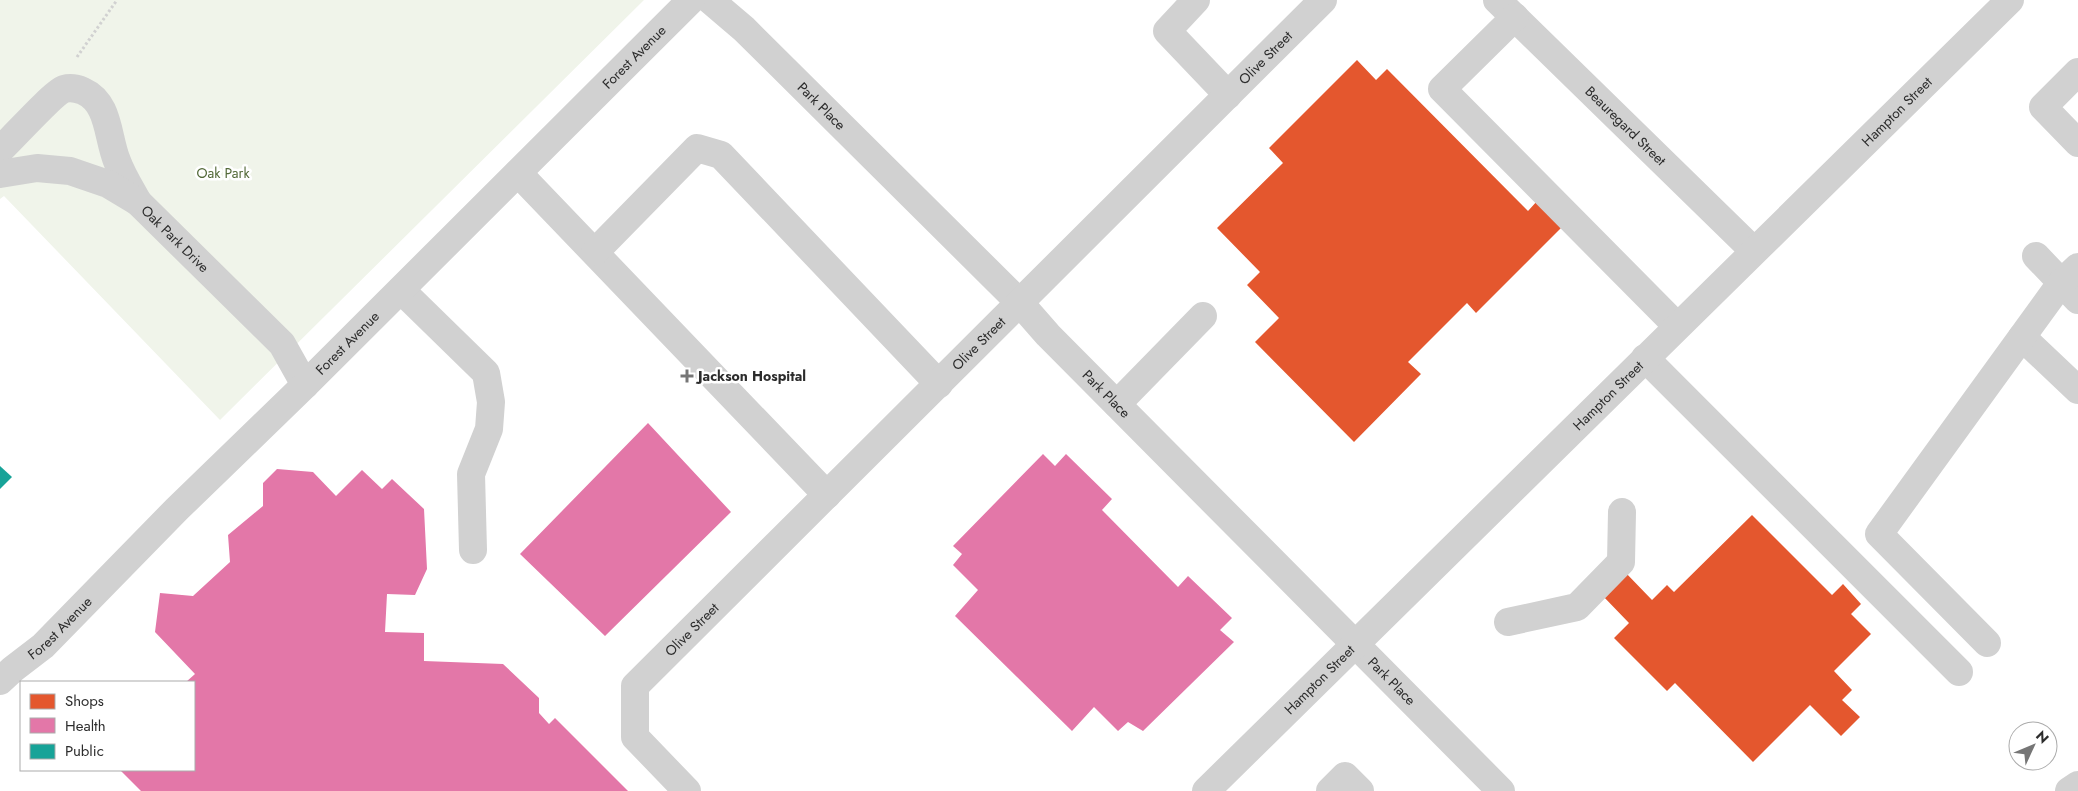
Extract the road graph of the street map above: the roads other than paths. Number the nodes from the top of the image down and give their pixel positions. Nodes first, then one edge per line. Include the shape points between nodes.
1 (691, 0) edge
2 (710, 0) edge
3 (1196, 0) edge
4 (1323, 0) edge
5 (2010, 0) edge
6 (1506, 8) edge
7 (2078, 72) edge
8 (1228, 95) junction
9 (2078, 143) edge
10 (0, 150) edge
11 (518, 173) junction
12 (0, 174) edge
13 (138, 202) junction
14 (1754, 251) junction
15 (594, 252) junction
16 (2036, 256) dead end
17 (2072, 284) edge
18 (401, 290) junction
19 (1020, 303) junction
20 (1202, 316) dead end
21 (1677, 326) junction
22 (2022, 337) junction
23 (1645, 358) junction
24 (939, 384) junction
25 (305, 385) junction
26 (2078, 390) edge
27 (1117, 404) junction
28 (827, 495) junction
29 (1622, 512) dead end
30 (473, 550) dead end
31 (1508, 622) dead end
32 (1354, 643) junction
33 (1987, 644) dead end
34 (1959, 672) dead end
35 (0, 681) edge
36 (2078, 785) edge
37 (688, 791) edge
38 (1206, 791) edge
39 (1330, 791) edge
40 (1360, 791) edge
41 (1501, 791) edge
42 (2069, 791) edge

1 - 11 street, Forest Avenue
2 - 19 street, Park Place via 744,29
3 - 8 street via 1167,31
4 - 8 street, Olive Street
5 - 14 street, Hampton Street
6 - 14 street, Beauregard Street
6 - 21 street via 1442,89
7 - 9 street via 2043,108
8 - 19 street, Olive Street
10 - 13 street via 63,89 85,92 100,105 117,161
11 - 15 street
11 - 18 street, Forest Avenue
12 - 13 street, Oak Park Drive via 38,168 70,171 108,184
13 - 25 street, Oak Park Drive via 282,344
14 - 21 street, Hampton Street
15 - 24 street via 697,148 721,155
15 - 28 street
16 - 17 street
17 - 22 street
18 - 25 street, Forest Avenue
18 - 30 street via 486,374 489,428 471,474
19 - 24 street, Olive Street
19 - 27 street, Park Place
20 - 27 street
21 - 23 street, Hampton Street
22 - 26 street
22 - 33 street via 1879,534
23 - 32 street, Hampton Street
23 - 34 street
24 - 28 street, Olive Street
25 - 35 street, Forest Avenue via 43,646
27 - 32 street, Park Place
28 - 37 street, Olive Street via 635,686 634,738
29 - 31 street via 1621,562 1577,607
32 - 38 street, Hampton Street
32 - 41 street, Park Place
36 - 42 street
39 - 40 street via 1345,776

